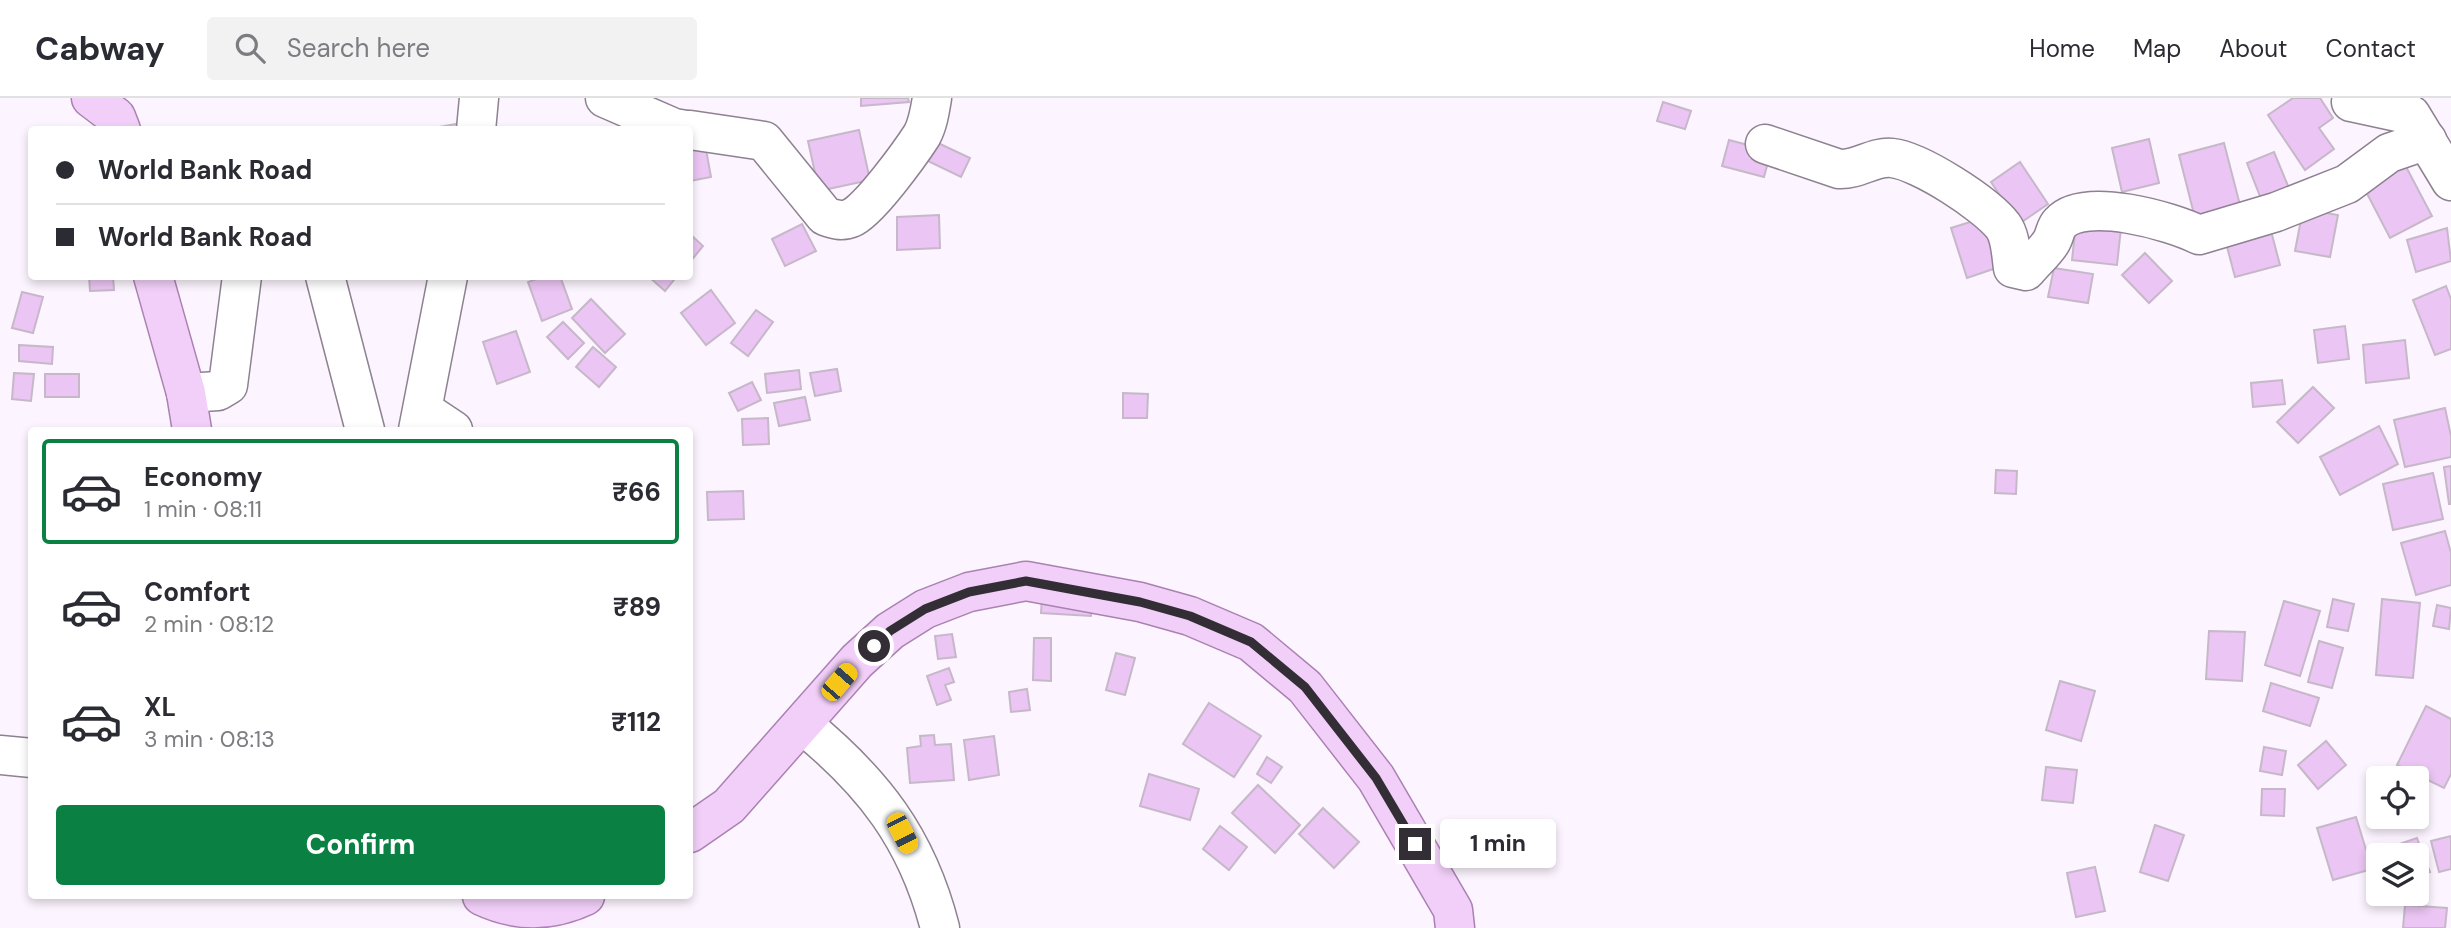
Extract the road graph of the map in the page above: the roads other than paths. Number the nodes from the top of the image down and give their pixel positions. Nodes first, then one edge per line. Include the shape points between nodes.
1 (91, 98) edge
2 (479, 98) edge
3 (605, 98) edge
4 (932, 98) edge
5 (2351, 98) edge
6 (2415, 118) edge
7 (119, 126) edge
8 (476, 126) edge
9 (669, 126) edge
10 (693, 131) edge
11 (1765, 144) dead end
12 (2451, 181) edge
13 (154, 280) edge
14 (241, 280) edge
15 (326, 280) edge
16 (447, 280) edge
17 (186, 393) junction
18 (431, 424) edge
19 (192, 427) edge
20 (364, 427) edge
21 (802, 724) junction
22 (0, 755) edge
23 (28, 758) edge
24 (693, 831) edge
25 (488, 899) edge
26 (576, 899) edge
27 (940, 928) edge
28 (1455, 928) edge

1 - 7 main road via 116,117
2 - 8 street
3 - 9 street
4 - 10 street via 921,136 879,193 850,219 825,215 764,141
5 - 6 street via 2351,102
6 - 11 street via 2389,153 2347,184 2199,236 2166,220 2076,212 2058,224 2052,241 2026,271 2013,268 2007,233 1997,220 1942,180 1891,158 1839,169
6 - 12 street
13 - 17 main road
14 - 17 street via 228,385 218,391
15 - 20 street
16 - 18 street
17 - 19 main road
21 - 24 main road via 729,806
21 - 27 street via 858,775 902,833 929,884
21 - 28 main road via 890,631 925,609 969,592 1026,581 1190,616 1251,642 1305,687 1376,778 1453,910
22 - 23 street
25 - 26 main road via 542,910

